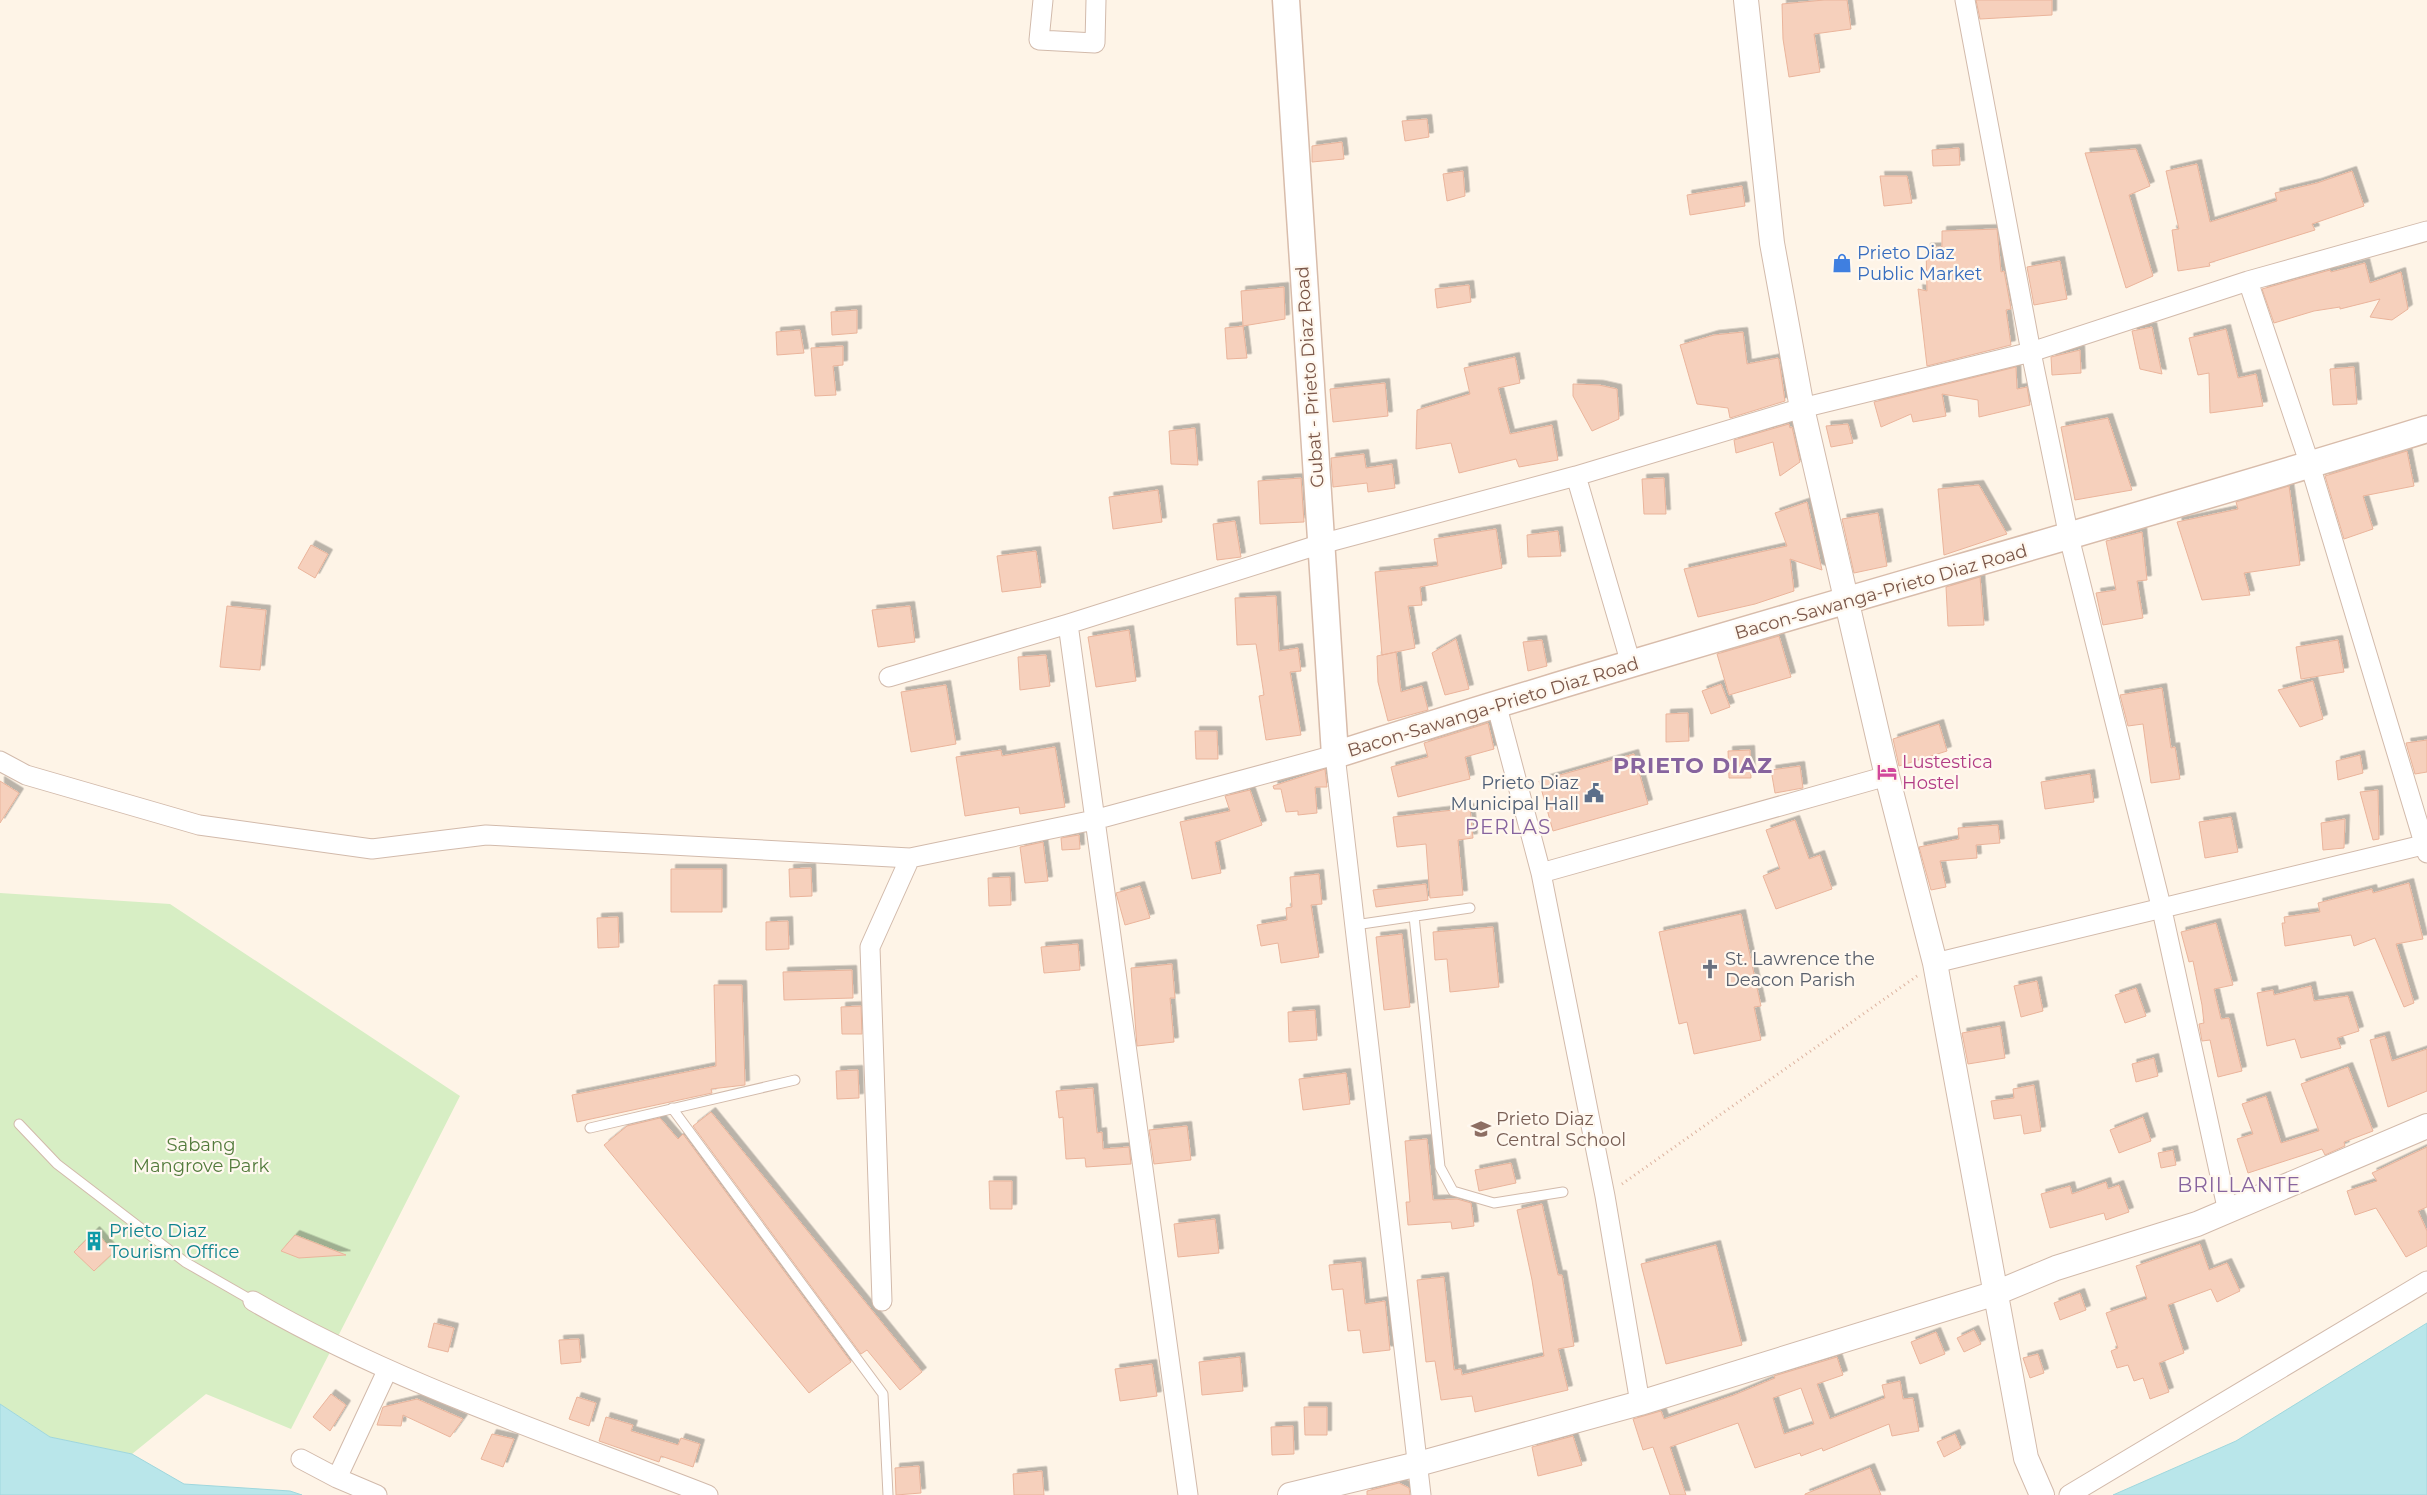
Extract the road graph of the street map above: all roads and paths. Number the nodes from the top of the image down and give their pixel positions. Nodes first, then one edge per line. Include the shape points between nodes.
1 (1043, 0) edge
2 (1096, 0) edge
3 (1286, 0) edge
4 (1746, 0) edge
5 (1965, 0) edge
6 (2427, 231) edge
7 (2248, 281) junction
8 (2031, 352) junction
9 (1802, 408) junction
10 (2427, 429) edge
11 (2310, 465) junction
12 (1576, 476) junction
13 (2069, 537) junction
14 (1321, 544) junction
15 (1848, 601) junction
16 (1068, 624) junction
17 (1632, 664) junction
18 (889, 677) dead end
19 (1496, 703) junction
20 (1336, 755) junction
21 (0, 761) edge
22 (1887, 776) junction
23 (1094, 820) junction
24 (2426, 847) edge
25 (910, 858) junction
26 (1540, 873) junction
27 (1470, 908) dead end
28 (2162, 910) junction
29 (1414, 916) junction
30 (1355, 925) junction
31 (1936, 963) junction
32 (795, 1080) dead end
33 (672, 1108) junction
34 (19, 1124) dead end
35 (2427, 1126) edge
36 (590, 1128) dead end
37 (1563, 1192) dead end
38 (1605, 1196) junction
39 (2228, 1212) junction
40 (2427, 1281) edge
41 (1996, 1293) junction
42 (253, 1301) joint
43 (882, 1301) dead end
44 (387, 1370) junction
45 (1640, 1404) junction
46 (301, 1459) dead end
47 (1418, 1464) junction
48 (336, 1478) junction
49 (377, 1495) edge
50 (708, 1495) edge
51 (888, 1495) edge
52 (1188, 1495) edge
53 (1290, 1495) edge
54 (1421, 1495) edge
55 (2042, 1495) edge
56 (2069, 1495) edge

1 - 2 street via 1039,40 1095,43
3 - 14 main road, Gubat - Prieto Diaz Road
4 - 9 street via 1772,243
5 - 8 street
6 - 7 street
7 - 8 street
7 - 11 street
8 - 9 street
8 - 13 street
9 - 12 street
9 - 15 street
10 - 11 main road, Bacon-Sawanga-Prieto Diaz Road
11 - 13 main road, Bacon-Sawanga-Prieto Diaz Road
11 - 24 street
12 - 14 street
12 - 17 street
13 - 15 main road, Bacon-Sawanga-Prieto Diaz Road
13 - 28 street
14 - 16 street
14 - 20 main road, Gubat - Prieto Diaz Road
15 - 17 main road, Bacon-Sawanga-Prieto Diaz Road
15 - 22 street
16 - 18 street
16 - 23 street
17 - 19 main road, Bacon-Sawanga-Prieto Diaz Road
19 - 20 main road, Bacon-Sawanga-Prieto Diaz Road
19 - 26 street
20 - 23 street
20 - 30 street
21 - 25 street via 26,775 200,825 372,849 486,835
22 - 26 street
22 - 31 street
23 - 25 street
23 - 52 street
24 - 28 street
25 - 43 street via 870,947
26 - 38 street
27 - 29 lane
28 - 31 street
28 - 39 street
29 - 30 lane
29 - 37 lane via 1440,1167 1453,1191 1494,1203
30 - 47 street
31 - 38 path
31 - 41 street
32 - 33 lane
33 - 36 lane
33 - 51 lane via 883,1394
34 - 42 lane via 57,1164 178,1256
35 - 39 street
38 - 45 street
39 - 41 street via 2056,1268
40 - 56 street
41 - 45 street
41 - 55 street via 2026,1458
42 - 44 street
44 - 48 street
44 - 50 street
45 - 47 street
46 - 48 street
47 - 53 street
47 - 54 street
48 - 49 street

